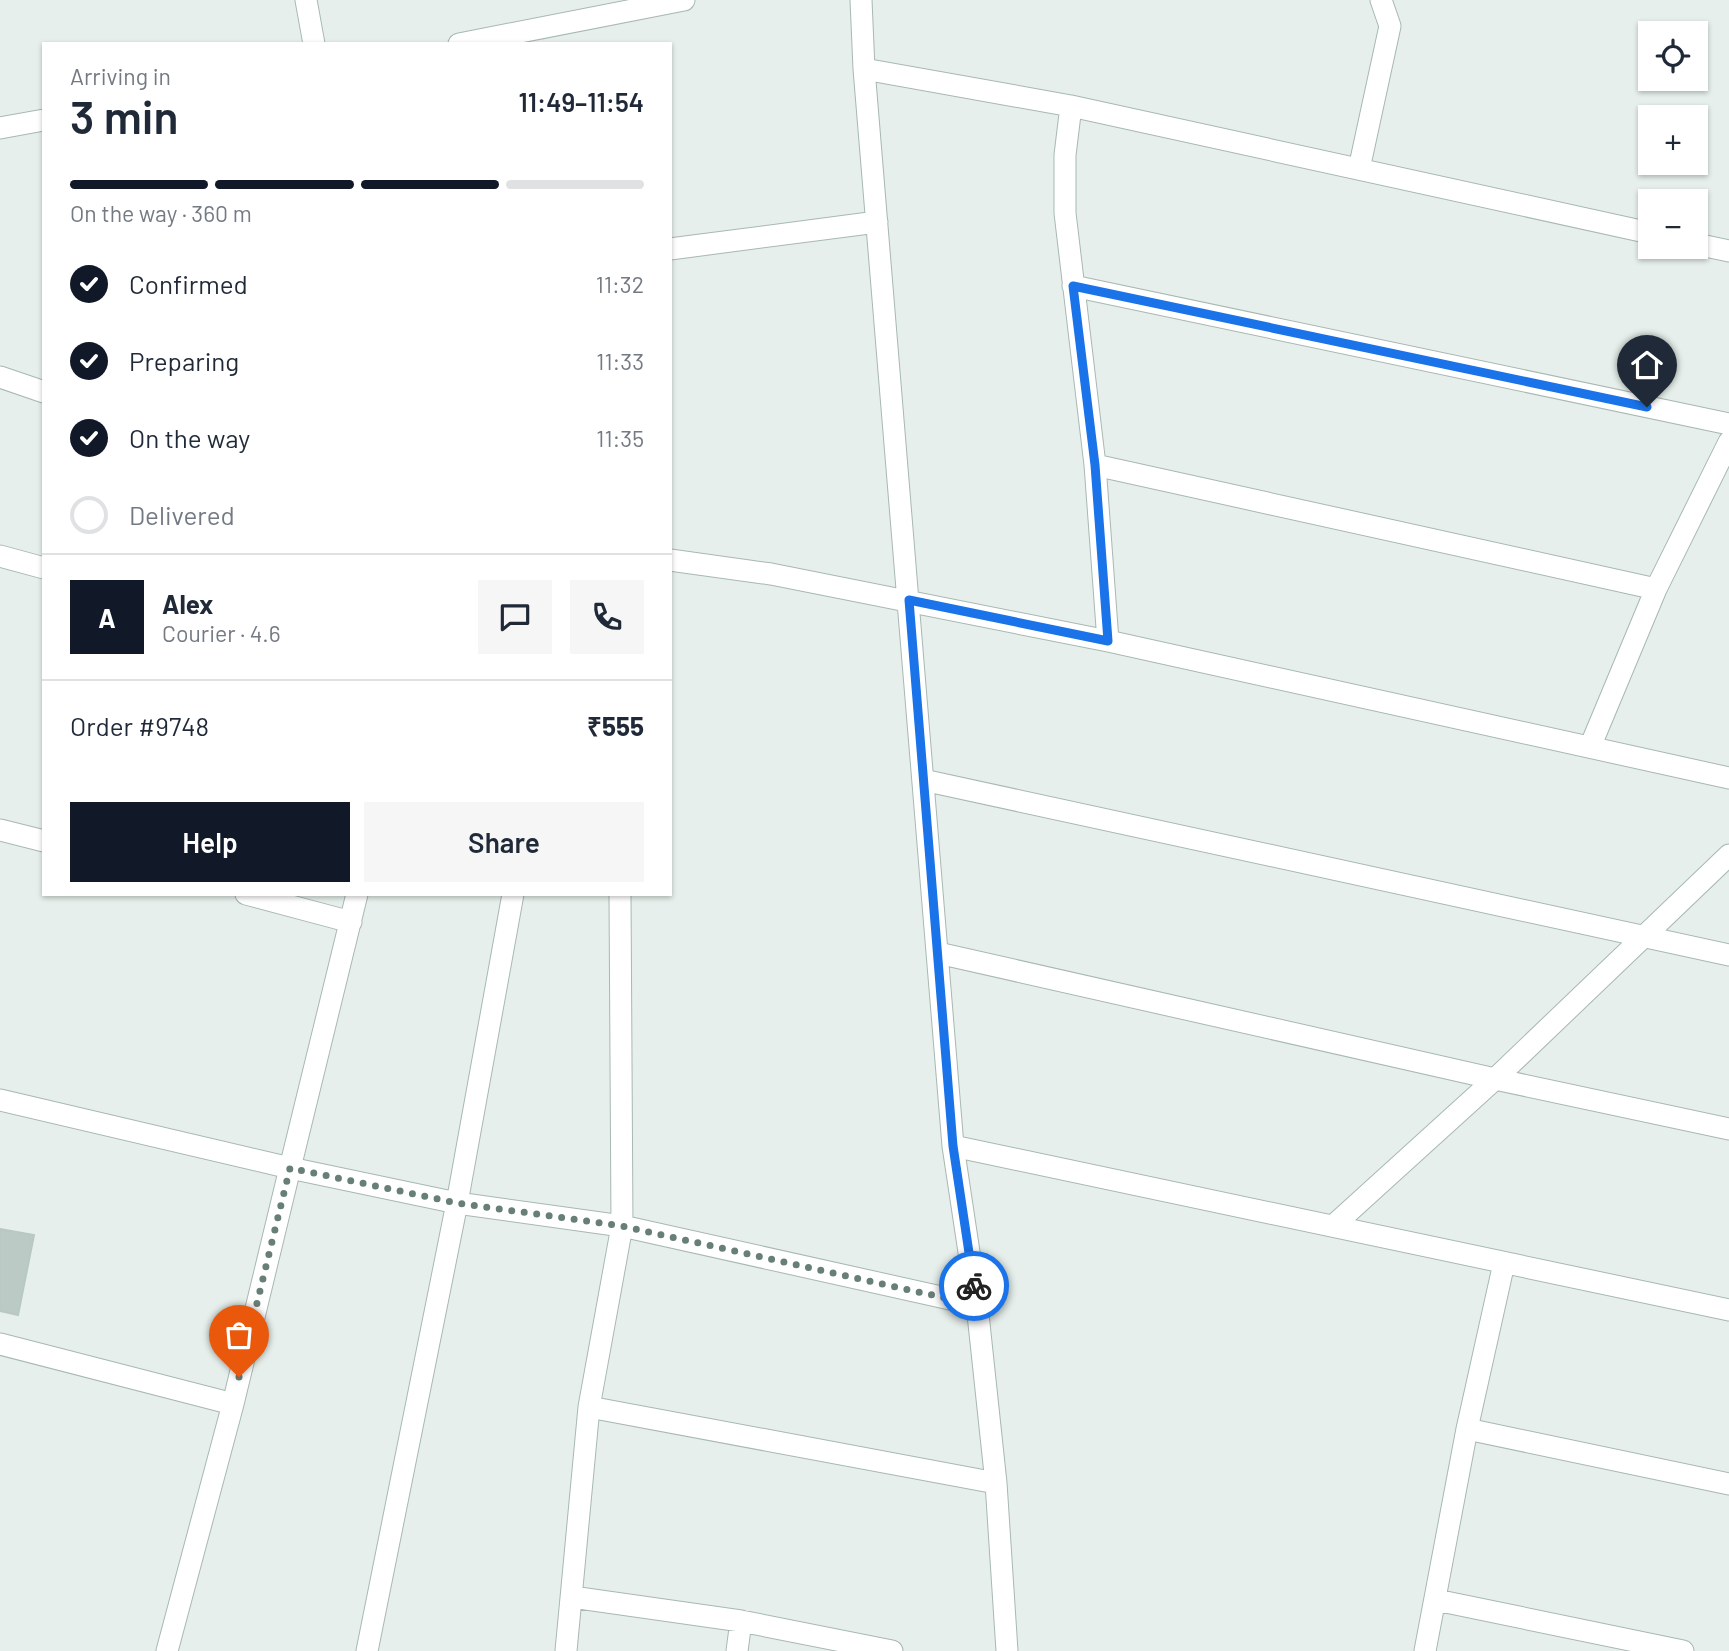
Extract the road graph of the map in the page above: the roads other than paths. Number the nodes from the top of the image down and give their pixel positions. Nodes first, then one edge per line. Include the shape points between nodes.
1 (306, 0) edge
2 (684, 0) edge
3 (861, 0) edge
4 (1381, 0) edge
5 (568, 10) edge
6 (314, 42) edge
7 (464, 42) edge
8 (864, 69) junction
9 (1071, 106) junction
10 (42, 120) edge
11 (0, 128) edge
12 (1359, 169) junction
13 (877, 222) junction
14 (1638, 230) edge
15 (1708, 246) edge
16 (672, 249) edge
17 (1729, 251) edge
18 (1073, 286) junction
19 (0, 377) edge
20 (42, 391) edge
21 (1729, 424) edge
22 (1729, 442) edge
23 (1095, 465) junction
24 (0, 556) edge
25 (672, 559) edge
26 (42, 567) edge
27 (1656, 589) junction
28 (909, 600) junction
29 (1108, 641) junction
30 (1590, 747) junction
31 (1729, 778) edge
32 (923, 780) junction
33 (0, 830) edge
34 (42, 840) edge
35 (1729, 855) edge
36 (254, 896) edge
37 (358, 896) edge
38 (513, 896) edge
39 (620, 896) edge
40 (351, 922) junction
41 (1644, 937) junction
42 (939, 953) junction
43 (1729, 955) edge
44 (1495, 1079) junction
45 (0, 1101) edge
46 (1729, 1129) edge
47 (953, 1146) junction
48 (290, 1168) junction
49 (457, 1203) junction
50 (622, 1226) junction
51 (1333, 1226) junction
52 (1504, 1262) junction
53 (977, 1305) junction
54 (1729, 1310) edge
55 (0, 1344) edge
56 (233, 1404) junction
57 (589, 1408) junction
58 (1467, 1429) junction
59 (996, 1483) junction
60 (1729, 1485) edge
61 (572, 1597) junction
62 (1436, 1600) junction
63 (741, 1621) junction
64 (1671, 1649) edge
65 (167, 1651) edge
66 (367, 1651) edge
67 (566, 1651) edge
68 (737, 1651) edge
69 (892, 1651) edge
70 (1007, 1651) edge
71 (1425, 1651) edge

1 - 6 street
2 - 5 street
3 - 8 street
4 - 12 street via 1390,26
5 - 7 street
8 - 9 street
8 - 13 street
9 - 12 street
9 - 18 street via 1065,213
10 - 11 street
12 - 14 street
13 - 16 street
13 - 28 street
15 - 17 street
18 - 21 street
18 - 23 street
19 - 20 street
22 - 27 street
23 - 27 street
23 - 29 street
24 - 26 street
25 - 28 street
27 - 30 street
28 - 29 street
28 - 32 street
29 - 30 street
30 - 31 street
32 - 41 street
32 - 42 street
33 - 34 street
35 - 41 street
36 - 40 street
37 - 40 street
38 - 49 street
39 - 50 street
40 - 48 street
41 - 43 street
41 - 44 street
42 - 44 street
42 - 47 street
44 - 46 street
44 - 51 street
45 - 48 street
47 - 51 street
47 - 53 street
48 - 49 street
48 - 56 street
49 - 50 street
49 - 66 street
50 - 53 street
50 - 57 street
51 - 52 street
52 - 54 street
52 - 58 street
53 - 59 street
55 - 56 street
56 - 65 street
57 - 59 street
57 - 61 street
58 - 60 street
58 - 62 street
59 - 70 street
61 - 63 street
61 - 67 street
62 - 64 street
62 - 71 street
63 - 68 street
63 - 69 street

